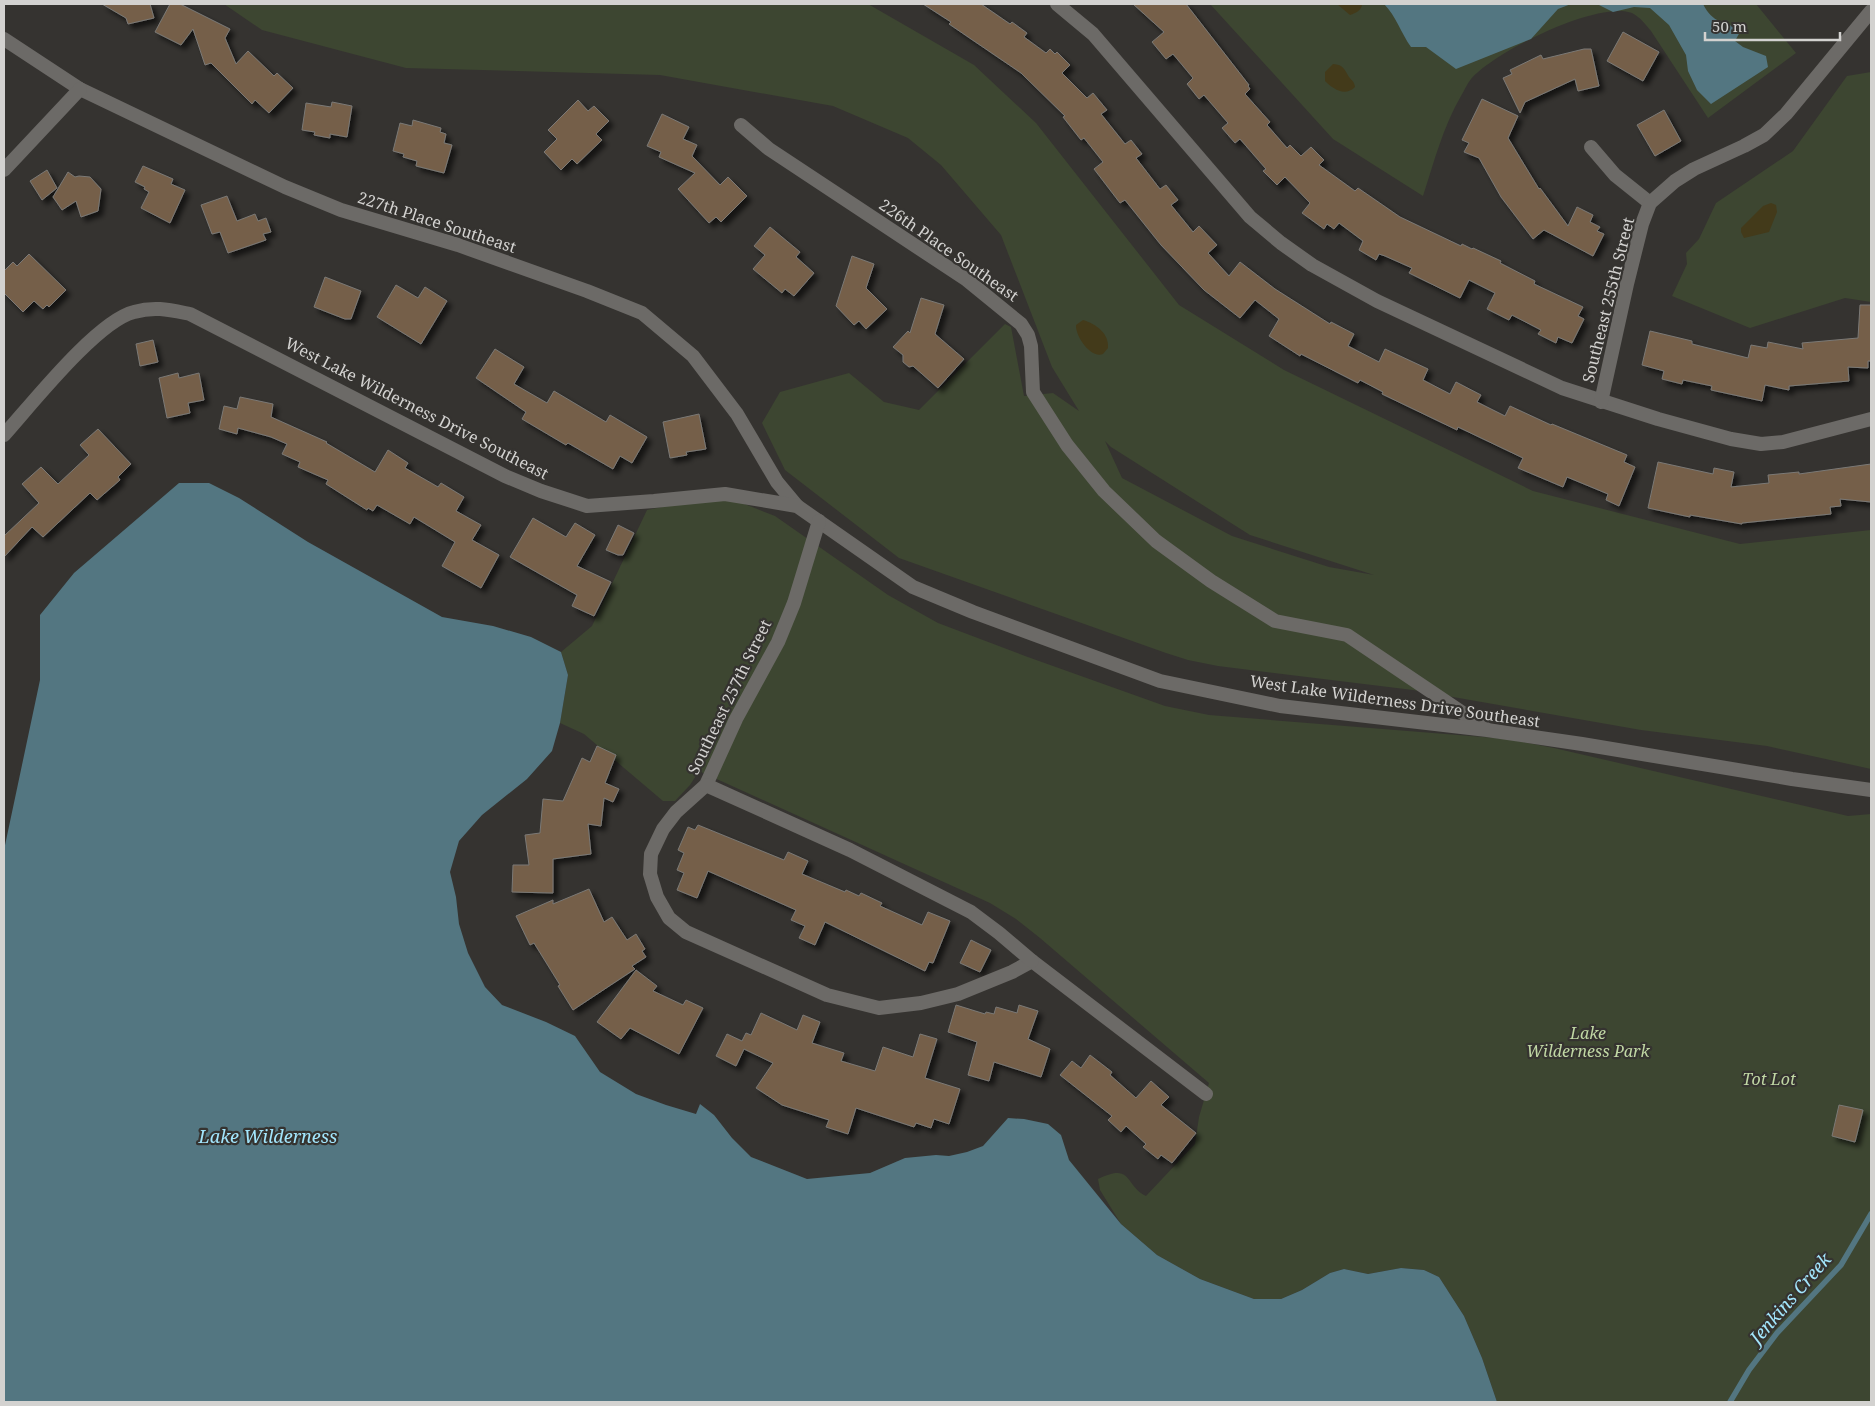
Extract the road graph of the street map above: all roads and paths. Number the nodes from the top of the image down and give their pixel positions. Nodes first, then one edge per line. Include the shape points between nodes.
1 (1057, 4) edge
2 (1871, 12) edge
3 (4, 40) edge
4 (80, 89) junction
5 (740, 125) dead end
6 (1591, 147) dead end
7 (4, 170) edge
8 (1650, 203) junction
9 (1601, 402) junction
10 (1871, 419) edge
11 (4, 435) edge
12 (797, 506) junction
13 (819, 521) junction
14 (1487, 730) junction
15 (706, 785) junction
16 (1871, 790) edge
17 (1032, 961) junction
18 (1206, 1094) dead end

1 - 9 street via 1093,34 1227,192 1281,243 1312,265 1377,301 1562,388
2 - 8 street, Southeast 255th Street via 1786,114 1764,135 1688,173
3 - 4 street, 227th Place Southeast
4 - 7 street
4 - 12 street, 227th Place Southeast via 285,187 342,210 458,245 642,313 693,356 737,414 777,482
5 - 14 street, 226th Place Southeast via 769,149 967,280 1021,324 1031,346 1033,392 1068,446 1104,491 1156,541 1211,581 1276,621 1347,635
6 - 8 street via 1615,175
8 - 9 street, Southeast 255th Street via 1627,284
9 - 10 street via 1703,432 1761,444 1783,442
11 - 12 street, West Lake Wilderness Drive Southeast via 72,359 107,326 132,312 159,308 190,314 505,476 587,506 725,494
12 - 13 street, West Lake Wilderness Drive Southeast
13 - 14 street, West Lake Wilderness Drive Southeast via 913,587 1160,681 1280,706
13 - 15 street, Southeast 257th Street via 794,603 778,642 736,719
14 - 16 street, West Lake Wilderness Drive Southeast
15 - 17 street via 850,850 971,912
15 - 17 street, Southeast 257th Street via 676,812 652,854 650,874 657,897 669,918 686,932 827,994 878,1008 922,1003 958,994
17 - 18 street

